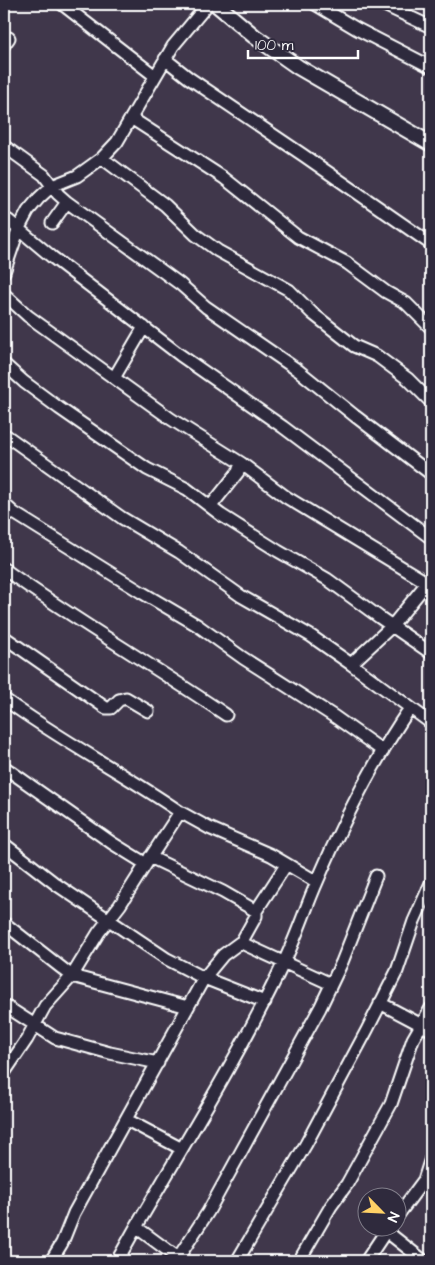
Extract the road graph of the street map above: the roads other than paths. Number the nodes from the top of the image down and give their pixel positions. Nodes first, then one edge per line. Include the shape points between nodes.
1 (62, 4) edge
2 (208, 4) edge
3 (216, 4) edge
4 (315, 4) edge
5 (382, 4) edge
6 (431, 28) edge
7 (165, 59) junction
8 (431, 67) edge
9 (155, 76) junction
10 (131, 118) junction
11 (431, 144) edge
12 (4, 146) edge
13 (102, 158) junction
14 (52, 186) junction
15 (67, 202) junction
16 (4, 218) edge
17 (52, 222) dead end
18 (19, 228) junction
19 (431, 244) edge
20 (4, 272) edge
21 (4, 294) edge
22 (144, 327) junction
23 (431, 328) edge
24 (4, 364) edge
25 (114, 378) junction
26 (431, 402) edge
27 (4, 434) edge
28 (241, 464) junction
29 (431, 474) edge
30 (4, 504) edge
31 (211, 506) junction
32 (431, 538) edge
33 (4, 569) edge
34 (430, 582) edge
35 (392, 626) junction
36 (4, 637) edge
37 (431, 653) edge
38 (351, 664) junction
39 (4, 699) edge
40 (410, 708) junction
41 (148, 711) dead end
42 (226, 715) dead end
43 (431, 723) edge
44 (382, 751) junction
45 (4, 767) edge
46 (180, 812) junction
47 (4, 844) edge
48 (148, 860) junction
49 (286, 865) junction
50 (376, 876) dead end
51 (316, 882) junction
52 (431, 883) edge
53 (256, 911) junction
54 (108, 920) junction
55 (4, 923) edge
56 (242, 941) junction
57 (284, 962) junction
58 (72, 976) junction
59 (204, 978) junction
60 (331, 984) junction
61 (265, 1002) junction
62 (380, 1003) junction
63 (4, 1005) edge
64 (188, 1007) junction
65 (431, 1008) edge
66 (34, 1025) junction
67 (426, 1028) edge
68 (158, 1063) junction
69 (4, 1073) edge
70 (127, 1120) junction
71 (182, 1149) junction
72 (431, 1158) edge
73 (427, 1181) edge
74 (408, 1203) edge
75 (136, 1227) junction
76 (381, 1238) edge
77 (397, 1238) edge
78 (177, 1260) edge
79 (51, 1261) edge
80 (117, 1261) edge
81 (237, 1261) edge
82 (299, 1261) edge
83 (366, 1261) edge
84 (424, 1261) edge

1 - 9 street
2 - 7 street
3 - 11 main road via 254,36 298,66
4 - 8 street
5 - 6 street
7 - 9 street
7 - 19 street
9 - 10 street
10 - 13 street via 117,142
10 - 23 street via 224,178 298,237 347,263 406,303
12 - 14 street via 44,175
13 - 14 street via 77,176
13 - 26 street via 165,205 218,252 289,290 312,313 354,346 377,356 408,379
14 - 15 street
14 - 18 street via 28,211
15 - 17 street
15 - 29 street via 180,284 206,307 299,371
16 - 18 street
18 - 20 street
18 - 22 street
21 - 25 street via 28,316
22 - 25 street
22 - 32 street
24 - 31 street via 59,408 147,469 187,489
25 - 28 street via 195,436
27 - 38 street via 122,518
28 - 31 street
28 - 34 street via 286,497
30 - 44 street via 197,625
31 - 35 street via 327,579
33 - 42 street
34 - 35 street
35 - 37 street
35 - 38 street
36 - 41 street via 106,708 126,698
38 - 40 street
39 - 46 street via 35,722
40 - 43 street
40 - 44 street
44 - 51 street
45 - 48 street via 112,843
46 - 48 street
46 - 49 street
47 - 54 street
48 - 53 street via 224,892
48 - 54 street
49 - 51 street
49 - 53 street
50 - 60 street
51 - 57 street
52 - 62 street via 397,971
53 - 56 street
54 - 58 street
54 - 59 street via 167,959
55 - 58 street
56 - 57 street
56 - 59 street via 224,955
57 - 60 street
57 - 61 street
58 - 64 street
58 - 66 street via 45,1006
59 - 61 street
59 - 64 street
60 - 78 street via 212,1204
61 - 71 street
62 - 67 street
62 - 81 street via 306,1144
63 - 66 street
64 - 68 street
65 - 67 street
66 - 68 street via 56,1038
66 - 69 street
67 - 82 street via 413,1039 391,1104
68 - 70 street
70 - 71 street
70 - 79 street via 74,1213
71 - 75 street
72 - 73 street
73 - 74 street
75 - 78 street
75 - 80 street
76 - 83 street
77 - 84 street

